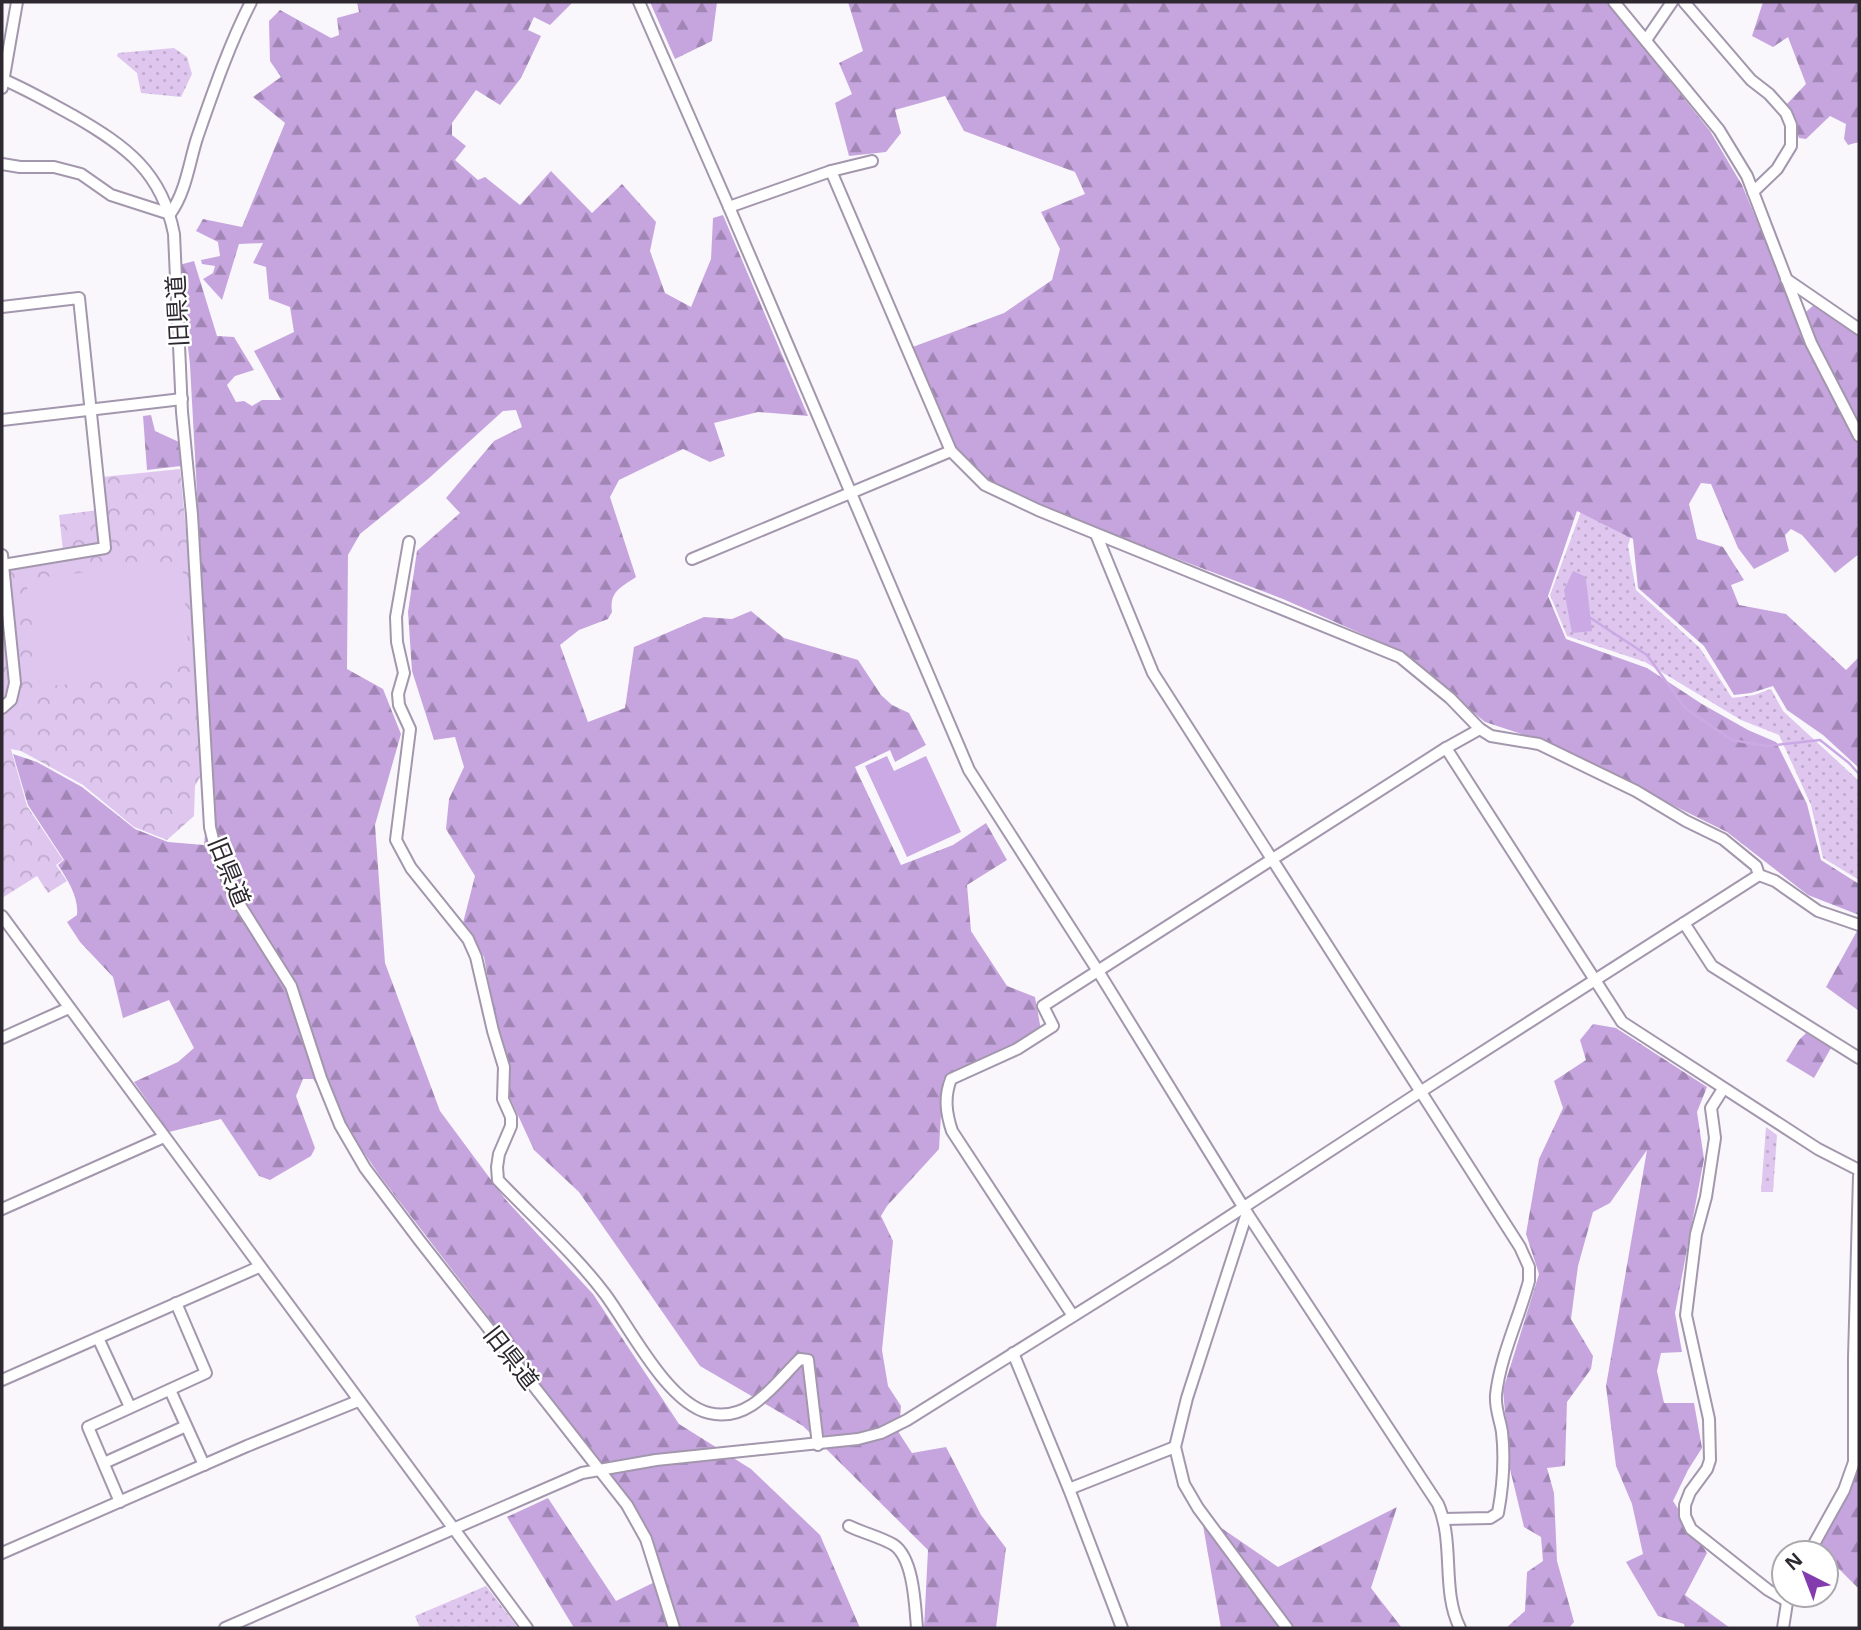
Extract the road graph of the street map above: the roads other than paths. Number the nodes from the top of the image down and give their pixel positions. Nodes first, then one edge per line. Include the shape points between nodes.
1 (17, 2) edge
2 (251, 2) edge
3 (639, 2) edge
4 (1614, 2) edge
5 (1672, 2) edge
6 (1684, 2) edge
7 (1646, 40) junction
8 (2, 82) edge
9 (872, 161) dead end
10 (2, 164) edge
11 (831, 171) junction
12 (1753, 192) junction
13 (729, 207) junction
14 (170, 214) junction
15 (1786, 278) junction
16 (2, 307) edge
17 (1859, 329) edge
18 (182, 399) junction
19 (92, 410) junction
20 (2, 419) edge
21 (1859, 436) edge
22 (951, 451) junction
23 (851, 494) junction
24 (1096, 534) junction
25 (409, 542) dead end
26 (2, 555) edge
27 (692, 559) dead end
28 (3, 565) edge
29 (2, 708) edge
30 (1480, 729) junction
31 (1446, 748) junction
32 (1272, 861) junction
33 (1759, 875) junction
34 (2, 916) edge
35 (1684, 923) junction
36 (1859, 925) edge
37 (1098, 971) junction
38 (1593, 980) junction
39 (69, 1008) junction
40 (2, 1038) edge
41 (1859, 1059) edge
42 (1723, 1089) junction
43 (1420, 1091) junction
44 (164, 1137) junction
45 (1859, 1170) edge
46 (1859, 1176) edge
47 (2, 1209) edge
48 (1246, 1210) junction
49 (259, 1267) junction
50 (176, 1303) junction
51 (1073, 1316) junction
52 (98, 1338) junction
53 (1013, 1353) junction
54 (2, 1380) edge
55 (170, 1390) junction
56 (358, 1401) junction
57 (130, 1407) junction
58 (186, 1426) junction
59 (818, 1444) junction
60 (1175, 1447) junction
61 (104, 1463) junction
62 (204, 1465) junction
63 (599, 1470) junction
64 (1069, 1489) junction
65 (120, 1502) junction
66 (1444, 1519) junction
67 (849, 1526) dead end
68 (453, 1529) junction
69 (1817, 1539) edge
70 (2, 1553) edge
71 (1770, 1591) edge
72 (1786, 1609) edge
73 (225, 1628) edge
74 (527, 1628) edge
75 (674, 1628) edge
76 (917, 1628) edge
77 (1122, 1628) edge
78 (1287, 1628) edge
79 (1460, 1628) edge
80 (1783, 1628) edge

1 - 8 street
2 - 14 street via 196,140 178,204
3 - 13 street
4 - 7 street
5 - 7 street
6 - 12 street via 1786,113 1791,125 1791,146 1777,169
7 - 12 street via 1732,148
8 - 14 street, 旧県道 via 79,119 129,151 159,188
9 - 11 street
10 - 14 street via 54,167 81,174 111,195
11 - 13 street
11 - 22 street
12 - 15 street
13 - 23 street
14 - 18 street, 旧県道
15 - 17 street
15 - 21 street via 1821,366
16 - 19 street via 79,299
18 - 19 street
18 - 63 street, 旧県道 via 210,827 216,852 233,894 291,986 340,1125 365,1168
19 - 20 street
19 - 28 street via 106,548
22 - 23 street
22 - 24 street via 985,485
23 - 27 street
23 - 37 street via 969,770
24 - 30 street via 1400,657
24 - 32 street via 1153,673
25 - 59 street via 396,617 404,673 399,705 410,729 396,840 411,868 468,939 476,957 504,1067 503,1099 511,1126 499,1154 498,1180 604,1293 649,1360 694,1406 722,1414 750,1409 800,1359 808,1360
26 - 28 street
28 - 29 street via 15,683
30 - 31 street
30 - 33 street via 1491,736 1539,744 1648,797 1723,839 1756,866
31 - 32 street
31 - 38 street
32 - 37 street
32 - 43 street
33 - 35 street
33 - 36 street via 1776,881 1818,911
34 - 39 street
35 - 38 street
35 - 41 street via 1712,966
37 - 48 street
37 - 51 street via 1043,1006 1053,1026 1017,1049 958,1074 946,1092 952,1131
38 - 42 street via 1622,1022
38 - 43 street
39 - 40 street
39 - 44 street
42 - 45 street
42 - 71 street via 1711,1108 1714,1138 1686,1315 1707,1406 1710,1460 1690,1492 1685,1516 1692,1529
43 - 48 street
43 - 66 street via 1520,1247 1530,1281 1496,1394 1504,1455 1499,1513 1490,1518
44 - 47 street
44 - 49 street
46 - 69 street via 1854,1462
48 - 51 street
48 - 60 street
48 - 66 street
49 - 50 street
49 - 56 street
50 - 52 street
50 - 55 street via 206,1373
51 - 53 street
52 - 54 street
52 - 57 street
53 - 59 street via 881,1433
53 - 64 street
55 - 57 street
55 - 58 street
56 - 62 street
56 - 68 street
57 - 61 street via 88,1427
58 - 61 street
58 - 62 street
59 - 63 street
60 - 64 street
60 - 78 street via 1184,1484 1198,1508
61 - 65 street
62 - 65 street
63 - 68 street via 557,1483
63 - 75 street, 旧県道 via 628,1505 646,1539
64 - 77 street
65 - 70 street
66 - 79 street via 1452,1610
67 - 76 street via 888,1542 904,1555
68 - 73 street
68 - 74 street
72 - 80 street

